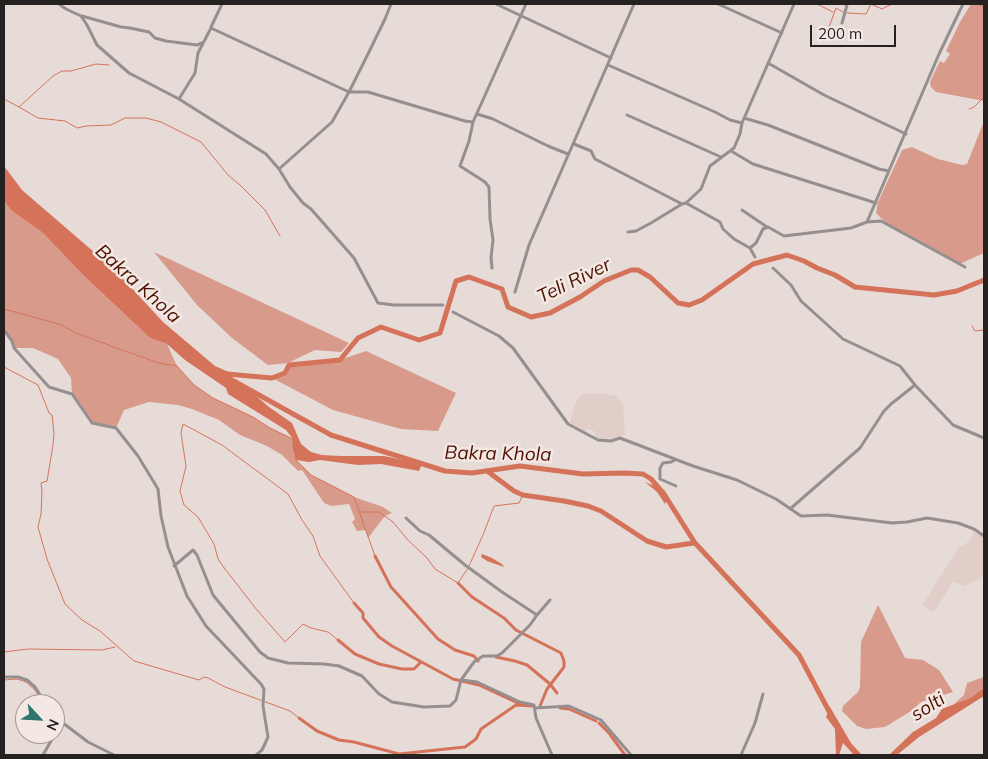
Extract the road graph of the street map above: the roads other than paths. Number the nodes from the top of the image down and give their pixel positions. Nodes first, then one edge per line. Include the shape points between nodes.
1 (58, 4) edge
2 (222, 4) edge
3 (391, 4) edge
4 (496, 4) edge
5 (526, 4) edge
6 (634, 4) edge
7 (718, 4) edge
8 (794, 4) edge
9 (845, 4) edge
10 (963, 4) edge
11 (81, 16) junction
12 (521, 16) junction
13 (842, 23) dead end
14 (211, 28) junction
15 (782, 32) junction
16 (202, 43) junction
17 (611, 58) junction
18 (768, 63) junction
19 (608, 64) junction
20 (350, 92) junction
21 (179, 99) junction
22 (477, 114) junction
23 (627, 116) dead end
24 (744, 118) junction
25 (473, 122) junction
26 (742, 123) junction
27 (906, 134) junction
28 (574, 144) junction
29 (731, 151) junction
30 (568, 154) junction
31 (721, 157) junction
32 (279, 169) junction
33 (889, 171) junction
34 (684, 203) junction
35 (876, 203) junction
36 (742, 210) dead end
37 (867, 222) junction
38 (768, 227) junction
39 (628, 232) dead end
40 (750, 248) junction
41 (755, 256) dead end
42 (965, 267) dead end
43 (492, 268) dead end
44 (774, 268) dead end
45 (515, 292) dead end
46 (443, 306) dead end
47 (453, 312) dead end
48 (4, 330) edge
49 (915, 385) junction
50 (984, 438) edge
51 (676, 459) junction
52 (676, 486) dead end
53 (790, 509) junction
54 (406, 518) dead end
55 (984, 536) edge
56 (174, 566) junction
57 (550, 600) dead end
58 (537, 615) junction
59 (4, 677) edge
60 (463, 678) junction
61 (40, 694) edge
62 (763, 694) dead end
63 (536, 708) junction
64 (65, 726) edge
65 (49, 744) edge
66 (43, 755) edge
67 (114, 755) edge
68 (256, 755) edge
69 (552, 755) edge
70 (630, 755) edge
71 (741, 755) edge

1 - 11 street
2 - 14 street
3 - 20 street
4 - 12 street
5 - 12 street
6 - 17 street
7 - 15 street
8 - 15 street
9 - 13 street
10 - 27 street
11 - 16 street via 148,32 166,41
11 - 21 street via 97,45 129,73
12 - 17 street
12 - 22 street
14 - 16 street
14 - 20 street
15 - 18 street
16 - 21 street via 195,74
17 - 19 street
18 - 24 street
18 - 27 street via 824,95
19 - 26 street
19 - 28 street
20 - 25 street via 368,92
20 - 32 street via 332,122
21 - 32 street via 266,154
22 - 25 street
22 - 30 street
23 - 31 street
24 - 26 street
24 - 33 street
25 - 43 street via 460,166 489,187
26 - 29 street
27 - 33 street
28 - 30 street
28 - 34 street via 592,152 594,159
29 - 31 street
29 - 35 street via 753,164
30 - 45 street via 529,245
31 - 34 street via 710,166 698,192
32 - 46 street via 298,197 354,258 378,303
33 - 35 street
34 - 39 street via 636,231
34 - 40 street via 718,221 734,239
35 - 37 street
36 - 38 street
37 - 38 street via 851,228 784,236
37 - 42 street via 882,221
38 - 40 street
40 - 41 street
44 - 49 street via 791,284 801,300 836,333 900,366
47 - 51 street via 499,336 513,348 568,424 598,440 620,438
48 - 56 street via 14,348 49,387 72,394 92,423 116,428 124,437 158,489 163,528
49 - 50 street via 953,425
49 - 53 street via 884,411 860,448
51 - 52 street via 663,463 660,468 660,479
51 - 53 street via 737,480
53 - 55 street via 801,516 827,515 892,523 927,518 958,523
54 - 58 street via 465,565
56 - 60 street via 193,550 213,595 268,658 288,663 339,666 362,676 378,694 392,702 424,707 450,706 456,700
56 - 68 street via 187,596 206,626 264,689 268,737
57 - 58 street
58 - 60 street via 502,653 482,656
59 - 61 street via 27,680
60 - 63 street via 520,702 534,704
62 - 71 street
63 - 69 street via 536,718
63 - 70 street via 569,706 601,720
64 - 67 street
65 - 66 street

